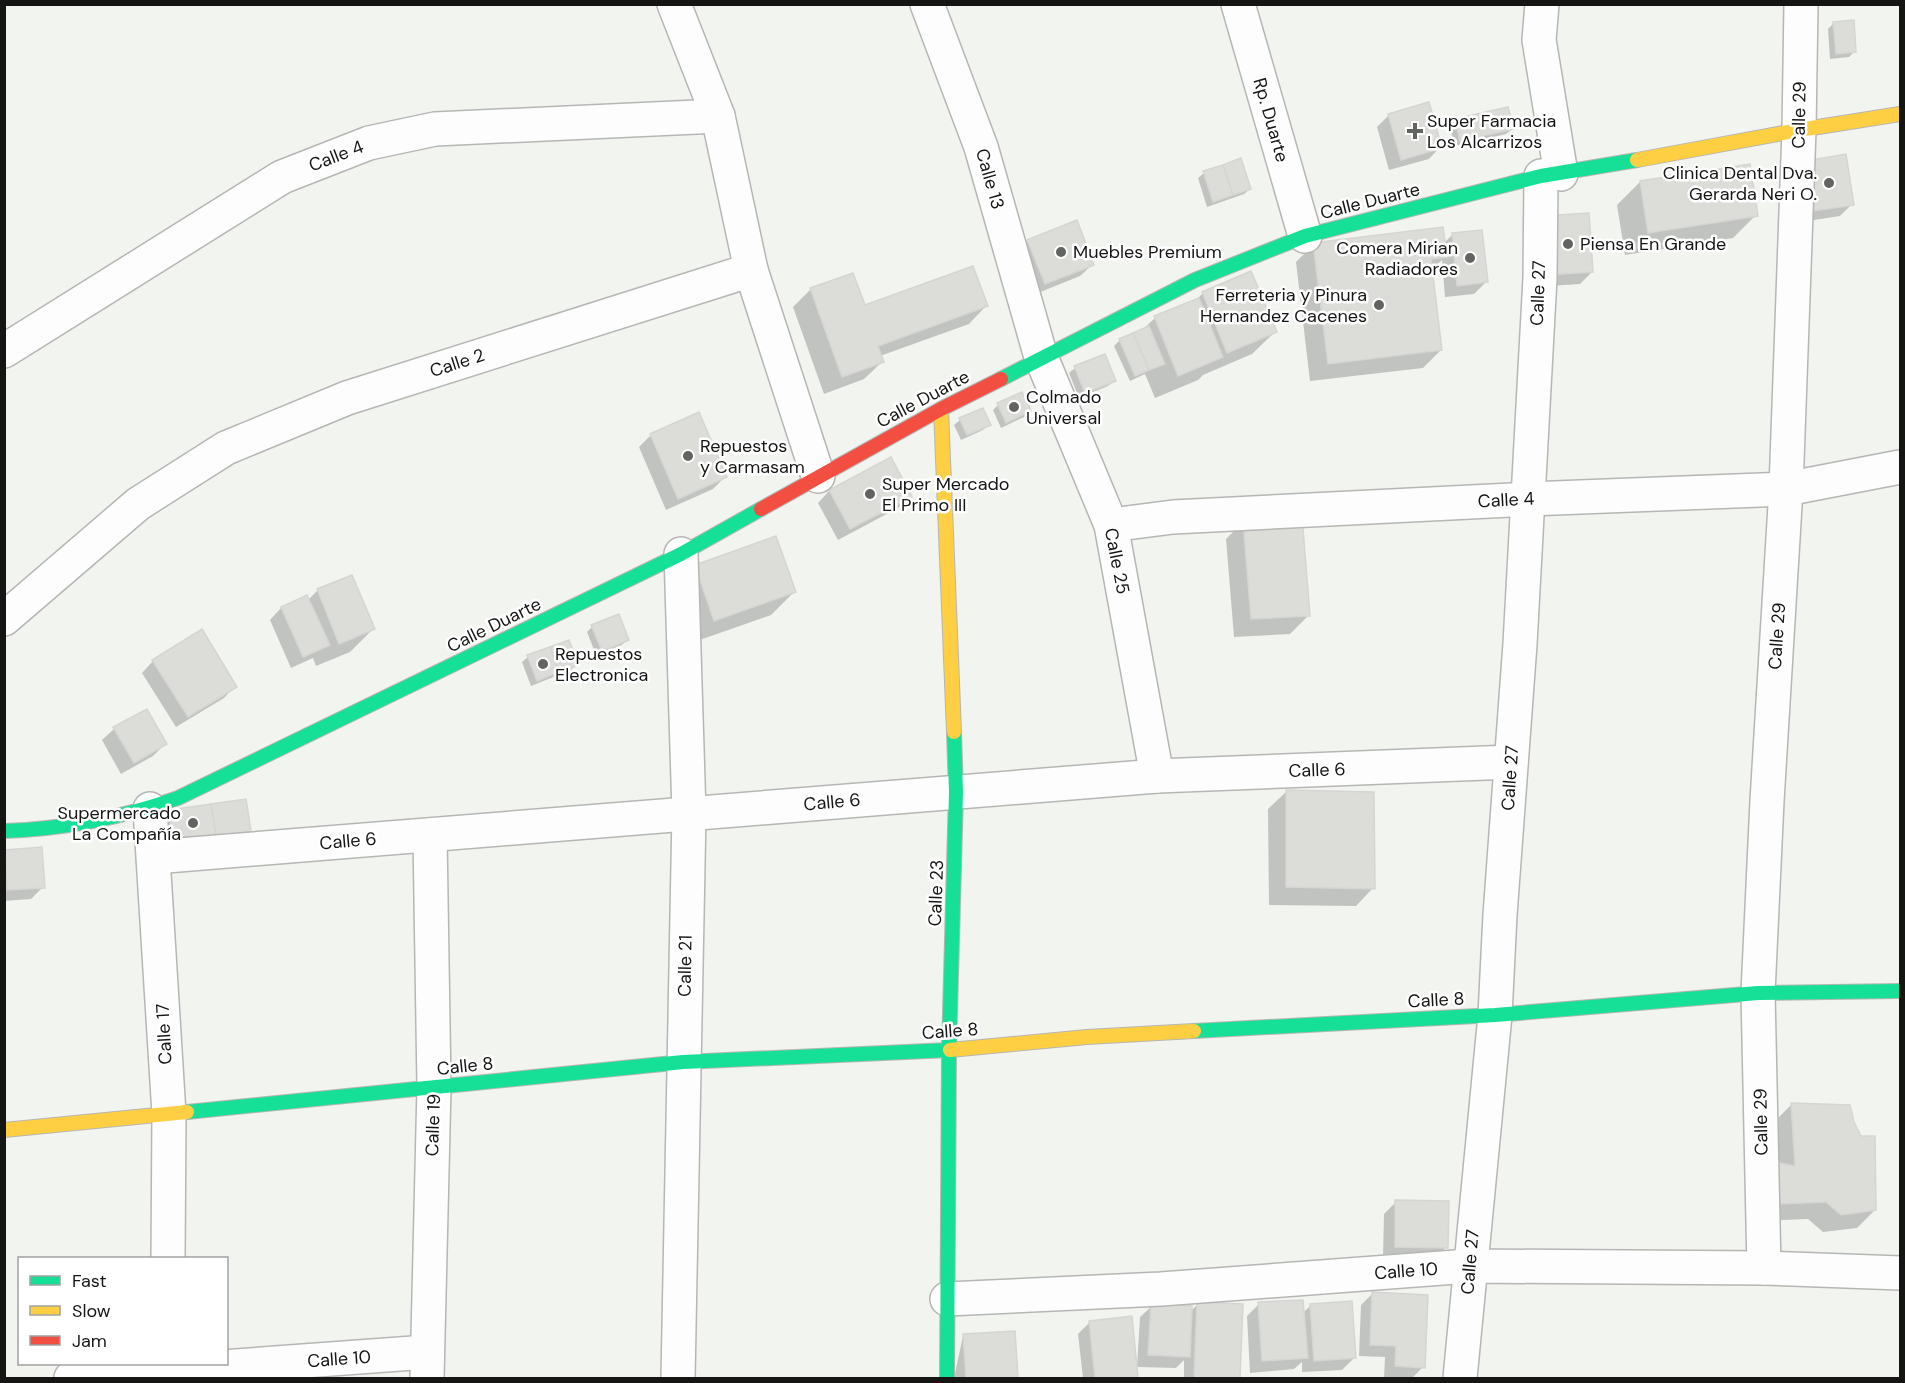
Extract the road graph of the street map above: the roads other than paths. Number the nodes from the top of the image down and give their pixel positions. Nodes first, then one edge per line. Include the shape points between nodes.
1 (674, 4) edge
2 (927, 4) edge
3 (1238, 4) edge
4 (1542, 4) edge
5 (1801, 4) edge
6 (1900, 114) edge
7 (718, 116) junction
8 (1799, 130) junction
9 (1551, 175) junction
10 (1305, 236) junction
11 (751, 270) junction
12 (4, 351) edge
13 (1041, 357) junction
14 (941, 408) junction
15 (1900, 467) edge
16 (818, 476) junction
17 (1786, 489) junction
18 (1529, 499) junction
19 (1111, 525) junction
20 (681, 554) junction
21 (4, 619) edge
22 (1511, 762) junction
23 (1157, 776) junction
24 (956, 792) junction
25 (150, 809) junction
26 (689, 813) junction
27 (4, 831) edge
28 (430, 834) junction
29 (154, 857) junction
30 (1900, 991) edge
31 (1758, 993) junction
32 (1495, 1015) junction
33 (949, 1050) junction
34 (683, 1062) junction
35 (434, 1087) junction
36 (168, 1114) junction
37 (4, 1130) edge
38 (168, 1257) edge
39 (1470, 1266) junction
40 (1764, 1268) junction
41 (1900, 1273) edge
42 (947, 1299) junction
43 (427, 1365) edge
44 (168, 1371) edge
45 (71, 1378) edge
46 (678, 1378) edge
47 (947, 1378) edge
48 (1460, 1378) edge

1 - 7 street
2 - 13 street, Calle 13 via 981,147
3 - 10 street, Rp. Duarte
4 - 9 street, Calle 27 via 1539,40
5 - 8 street, Calle 29
6 - 8 street, Calle Duarte
7 - 11 street
7 - 12 street, Calle 4 via 435,129 369,143 282,177
8 - 9 street, Calle Duarte
8 - 17 street, Calle 29
9 - 10 street, Calle Duarte
9 - 18 street, Calle 27 via 1540,278
10 - 13 street, Calle Duarte via 1195,280
11 - 16 street
11 - 21 street, Calle 2 via 347,398 226,448 138,504
13 - 14 street, Calle Duarte
13 - 19 street, Calle 25
14 - 16 street, Calle Duarte
14 - 24 street, Calle 23
15 - 17 street, Calle 4
16 - 20 street, Calle Duarte
17 - 18 street, Calle 4
17 - 31 street, Calle 29
18 - 19 street, Calle 4 via 1173,517
18 - 22 street, Calle 27
19 - 23 street, Calle 25
20 - 25 street, Calle Duarte
20 - 26 street, Calle 21
22 - 23 street, Calle 6
22 - 32 street, Calle 27
23 - 24 street, Calle 6
24 - 26 street, Calle 6
24 - 33 street, Calle 23
25 - 27 street, Calle Duarte via 98,820
25 - 29 street, Calle 17
26 - 28 street, Calle 6
26 - 34 street, Calle 21
28 - 29 street, Calle 6
28 - 35 street, Calle 19
29 - 36 street, Calle 17
30 - 31 street, Calle 8
31 - 32 street, Calle 8
31 - 40 street, Calle 29
32 - 33 street, Calle 8 via 1087,1037
32 - 39 street, Calle 27
33 - 34 street, Calle 8
33 - 42 street, Calle 23
34 - 35 street, Calle 8
34 - 46 street, Calle 21
35 - 36 street, Calle 8
35 - 43 street, Calle 19
36 - 37 street, Calle 8
36 - 38 street, Calle 17
39 - 40 street, Calle 10
39 - 42 street, Calle 10 via 1161,1289
39 - 48 street, Calle 27
40 - 41 street, Calle 10
42 - 47 street, Calle 23
43 - 44 street, Calle 10
44 - 45 street, Calle 10

